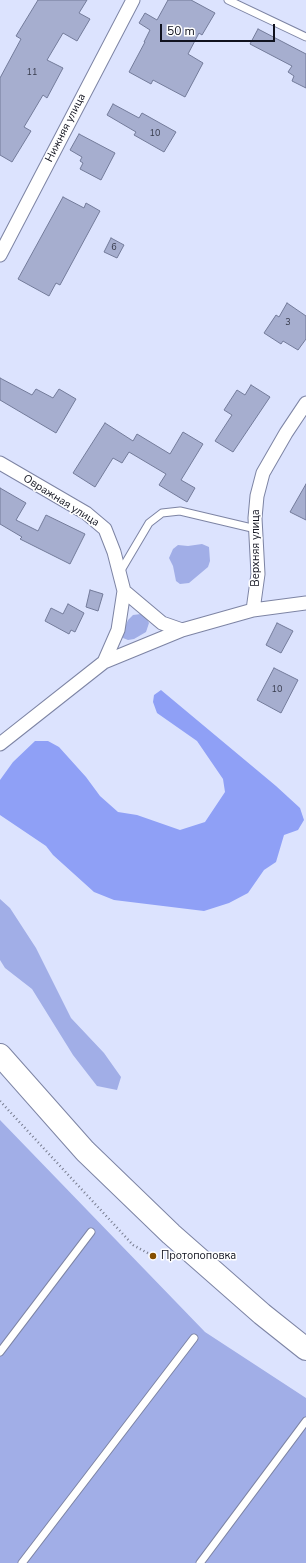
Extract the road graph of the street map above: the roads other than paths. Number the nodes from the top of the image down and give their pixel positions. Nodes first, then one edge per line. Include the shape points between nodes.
1 (133, 0) edge
2 (228, 0) edge
3 (306, 37) edge
4 (0, 255) edge
5 (306, 404) edge
6 (0, 463) edge
7 (256, 529) junction
8 (120, 572) junction
9 (124, 591) junction
10 (306, 603) edge
11 (253, 610) junction
12 (182, 630) junction
13 (104, 662) junction
14 (0, 744) edge
15 (0, 1056) edge
16 (91, 1232) dead end
17 (194, 1338) dead end
18 (306, 1349) edge
19 (0, 1352) edge
20 (306, 1421) edge
21 (22, 1563) edge
22 (200, 1563) edge

1 - 4 street, Нижняя улица
2 - 3 lane
5 - 7 street, Верхняя улица via 286,433 264,473 257,496
6 - 8 street, Овражная улица via 86,514 105,529
7 - 8 lane via 180,511 162,513 148,523
7 - 11 street, Верхняя улица via 258,574
8 - 9 street, Овражная улица
9 - 12 street via 162,623
9 - 13 street, Овражная улица via 118,630
10 - 11 street
11 - 12 street
12 - 13 street
13 - 14 street
15 - 18 highway via 85,1151 170,1234
16 - 19 lane
17 - 21 lane
20 - 22 lane

